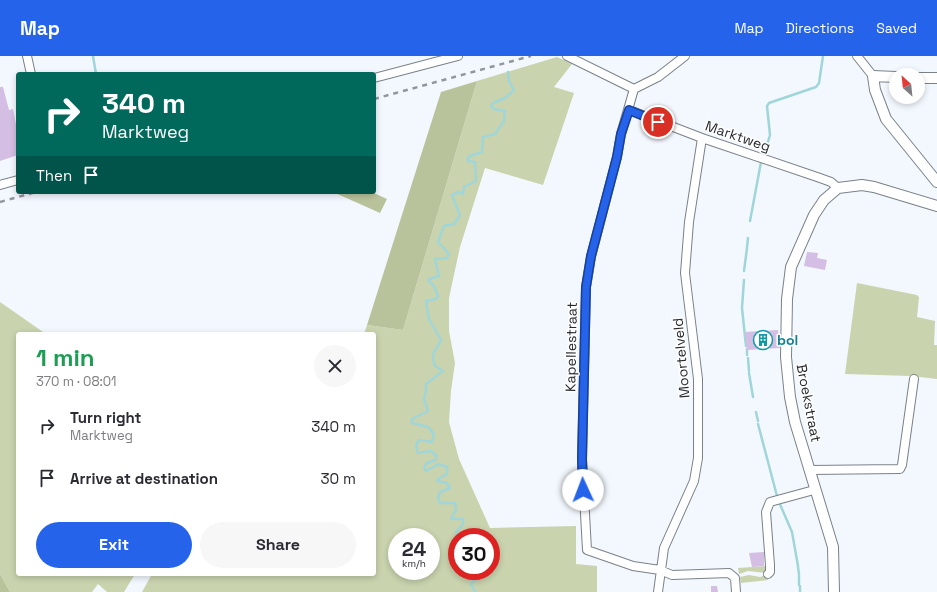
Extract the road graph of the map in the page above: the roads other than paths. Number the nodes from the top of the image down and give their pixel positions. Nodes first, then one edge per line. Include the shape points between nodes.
1 (27, 56) edge
2 (458, 56) edge
3 (567, 56) edge
4 (685, 56) edge
5 (858, 56) edge
6 (31, 72) edge
7 (873, 76) junction
8 (376, 77) edge
9 (889, 77) edge
10 (925, 78) edge
11 (937, 78) edge
12 (634, 89) junction
13 (629, 110) junction
14 (702, 138) junction
15 (16, 181) edge
16 (937, 182) edge
17 (0, 185) edge
18 (838, 188) junction
19 (937, 206) edge
20 (914, 379) dead end
21 (809, 470) junction
22 (814, 490) junction
23 (660, 570) junction
24 (768, 574) dead end
25 (658, 592) edge
26 (736, 592) edge
27 (834, 592) edge

1 - 6 street
2 - 8 street
3 - 12 street
4 - 12 street via 658,76
5 - 7 street
7 - 9 street
7 - 16 street via 875,90 886,119
10 - 11 street
12 - 13 street, Kapellestraat
13 - 14 street, Marktweg
13 - 23 street, Kapellestraat via 591,256 586,287 582,459 584,522 587,550 633,566
14 - 18 street, Marktweg via 831,182
14 - 23 street, Moortelveld via 689,222 685,273 698,379 698,458 694,480 664,548
15 - 17 street
18 - 19 street via 862,185 874,187
18 - 21 street, Broekstraat via 824,200 814,215 791,266 787,299 786,357 790,397
20 - 21 street via 900,469
21 - 22 street, Broekstraat
22 - 24 street via 770,502 766,512 770,565
22 - 27 street, Broekstraat via 833,547
23 - 25 street
23 - 26 street via 672,574 729,573 734,576

